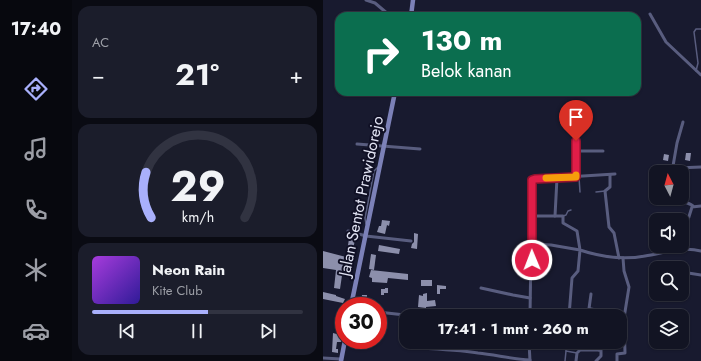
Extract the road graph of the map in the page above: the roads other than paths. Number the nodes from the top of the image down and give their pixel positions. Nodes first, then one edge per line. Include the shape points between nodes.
1 (366, 0) edge
2 (413, 0) edge
3 (386, 12) edge
4 (412, 12) edge
5 (650, 14) dead end
6 (701, 29) edge
7 (698, 61) junction
8 (701, 61) edge
9 (696, 70) junction
10 (701, 75) edge
11 (394, 96) edge
12 (683, 122) dead end
13 (576, 141) dead end
14 (357, 144) dead end
15 (384, 146) junction
16 (419, 149) dead end
17 (576, 151) junction
18 (603, 151) dead end
19 (673, 165) edge
20 (701, 167) edge
21 (689, 168) edge
22 (615, 174) dead end
23 (610, 175) junction
24 (577, 177) junction
25 (557, 178) junction
26 (605, 191) junction
27 (580, 192) dead end
28 (596, 192) dead end
29 (689, 204) edge
30 (693, 206) junction
31 (701, 206) edge
32 (571, 210) dead end
33 (532, 216) junction
34 (555, 216) junction
35 (563, 216) junction
36 (689, 218) edge
37 (347, 231) dead end
38 (366, 236) junction
39 (411, 241) dead end
40 (531, 244) junction
41 (689, 249) edge
42 (580, 250) junction
43 (701, 251) edge
44 (660, 253) edge
45 (619, 258) junction
46 (623, 258) junction
47 (689, 273) edge
48 (701, 275) edge
49 (481, 288) dead end
50 (591, 294) dead end
51 (355, 297) edge
52 (530, 298) junction
53 (589, 308) joint
54 (530, 309) edge
55 (570, 309) edge
56 (595, 309) edge
57 (387, 313) edge
58 (399, 314) edge
59 (343, 349) edge
60 (449, 349) edge
61 (529, 349) edge
62 (599, 350) joint
63 (566, 351) joint
64 (577, 353) junction
65 (323, 358) edge
66 (341, 360) edge
67 (530, 360) edge
68 (565, 361) edge
69 (575, 361) edge
70 (596, 361) edge
71 (617, 361) edge

1 - 3 street via 375,3
2 - 4 main road
5 - 9 street via 666,42
6 - 7 lane via 694,32
7 - 8 lane
7 - 9 lane
9 - 10 street
11 - 15 main road, Jalan Sentot Prawidorejo
12 - 19 street
13 - 17 street
14 - 15 street
15 - 16 street
15 - 38 main road, Jalan Sentot Prawidorejo
17 - 18 street
17 - 24 street
20 - 21 street
22 - 23 street
23 - 24 street
23 - 26 street via 611,187
24 - 25 street
24 - 27 lane
25 - 33 street via 532,180
25 - 34 street
26 - 28 lane
26 - 45 street via 609,227 614,233
29 - 30 street
30 - 31 street
30 - 36 street
32 - 35 lane
33 - 34 street
33 - 40 street
34 - 35 street
35 - 42 street via 563,223 577,231
37 - 38 street
38 - 39 street
38 - 51 main road, Jalan Sentot Prawidorejo
40 - 42 street
40 - 52 street
41 - 43 street
42 - 45 street
42 - 55 street via 578,271 572,278
44 - 46 street
45 - 46 street
46 - 71 street via 629,288 624,318 625,353 617,354
47 - 48 street
49 - 52 street
50 - 53 street
52 - 54 street
53 - 56 lane
57 - 58 street
59 - 66 main road
60 - 67 street
61 - 67 street
62 - 64 street via 581,350
62 - 70 street via 601,356
63 - 64 lane
63 - 68 lane
64 - 69 street
65 - 66 street

